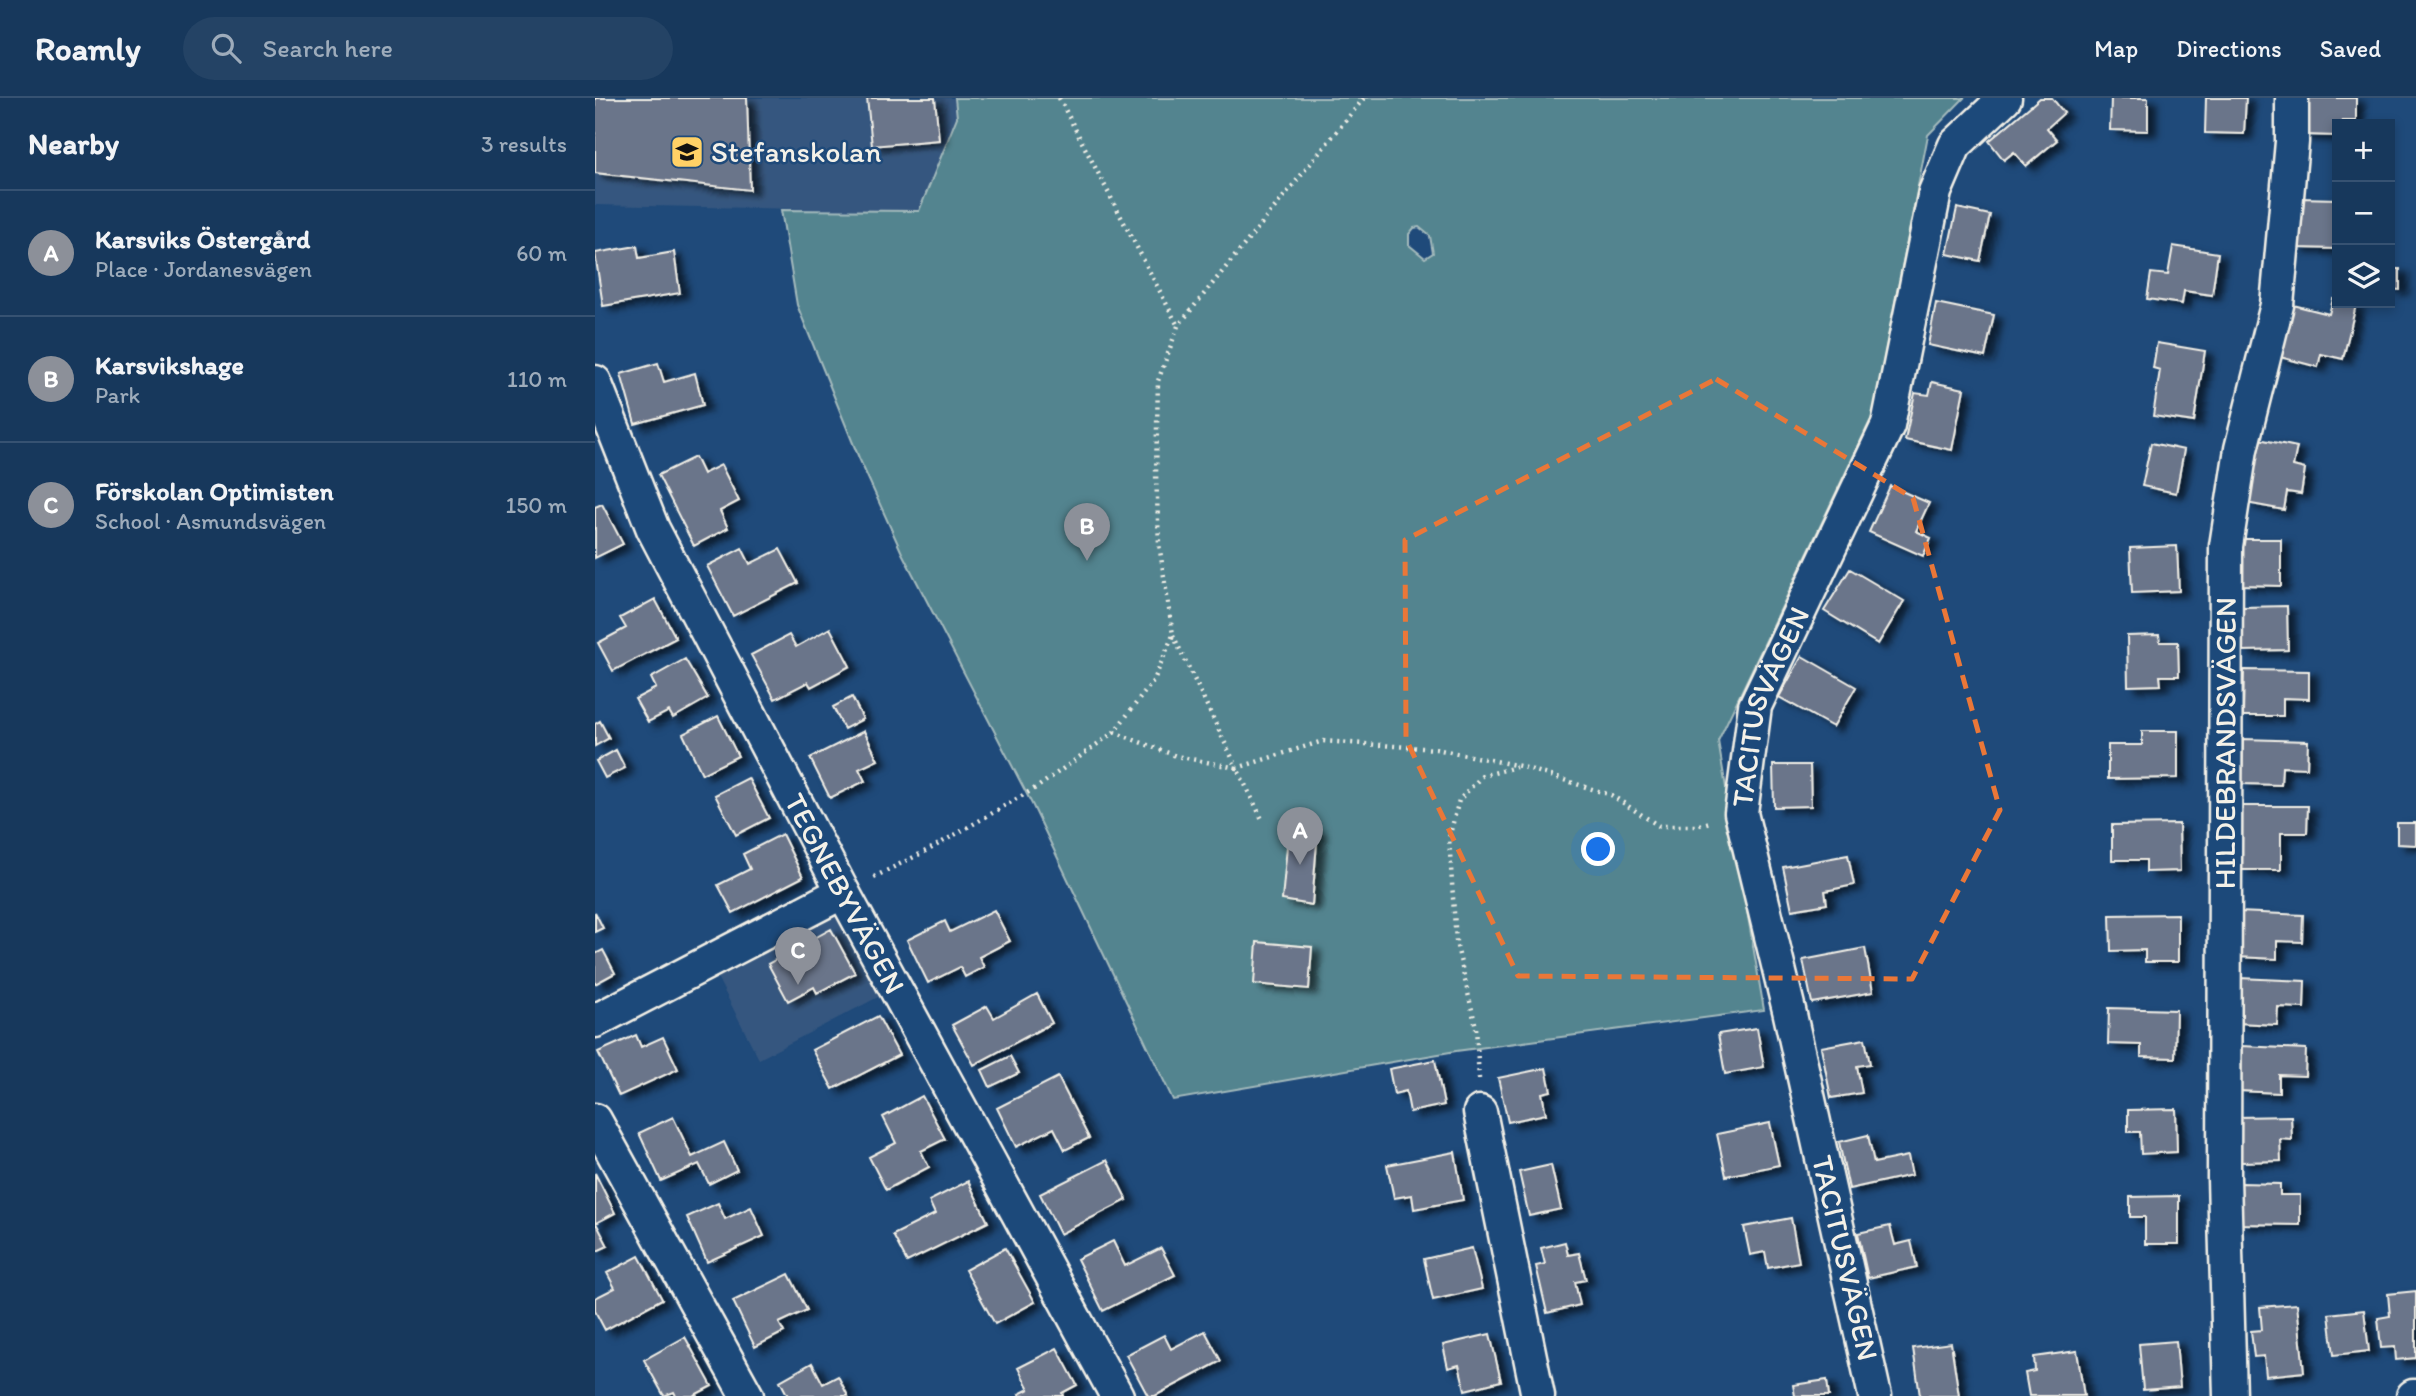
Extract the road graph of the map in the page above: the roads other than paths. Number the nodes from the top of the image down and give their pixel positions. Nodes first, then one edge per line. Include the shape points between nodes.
1 (2005, 98) edge
2 (2293, 98) edge
3 (595, 382) edge
4 (843, 892) junction
5 (595, 1021) edge
6 (1480, 1112) road end
7 (595, 1120) edge
8 (747, 1396) edge
9 (1117, 1396) edge
10 (1538, 1396) edge
11 (1875, 1396) edge
12 (2230, 1396) edge

1 - 11 street, TACITUSVÄGEN via 1955,145 1935,192 1888,425 1755,706 1741,813
2 - 12 street, HILDEBRANDSVÄGEN via 2277,305 2241,449 2226,546 2224,1178
3 - 4 street, TEGNEBYVÄGEN via 653,529
4 - 5 street
4 - 9 street, TEGNEBYVÄGEN
6 - 10 street
7 - 8 street

